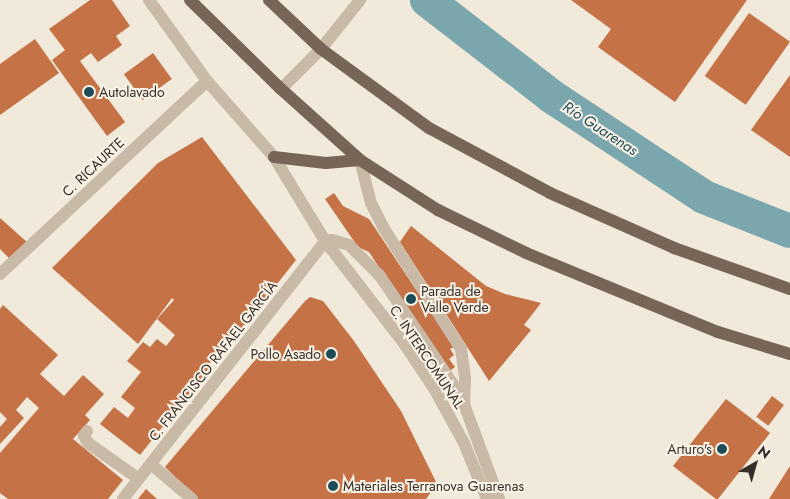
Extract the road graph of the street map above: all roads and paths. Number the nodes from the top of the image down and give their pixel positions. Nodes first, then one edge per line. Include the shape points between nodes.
1 (149, 0) edge
2 (190, 0) edge
3 (269, 0) edge
4 (360, 0) edge
5 (321, 48) junction
6 (207, 81) junction
7 (281, 89) junction
8 (274, 158) junction
9 (360, 160) junction
10 (325, 241) junction
11 (0, 274) edge
12 (790, 288) edge
13 (790, 354) edge
14 (464, 408) junction
15 (87, 431) dead end
16 (464, 443) junction
17 (151, 464) junction
18 (139, 479) junction
19 (123, 499) edge
20 (192, 499) edge
21 (487, 499) edge
22 (499, 499) edge

1 - 6 street, C. INTERCOMUNAL
2 - 7 main road
3 - 5 main road
4 - 5 street
5 - 7 street
5 - 12 main road via 429,128 550,193 674,248
6 - 8 street, C. INTERCOMUNAL
6 - 11 street, C. RICAURTE
7 - 9 main road
8 - 9 main road via 326,164
8 - 10 street, C. INTERCOMUNAL
9 - 13 main road via 438,210 526,253 718,332
9 - 14 street via 371,203 383,227 462,349
10 - 14 street, C. INTERCOMUNAL via 349,246 380,276 461,396
10 - 16 street, C. INTERCOMUNAL via 403,342 435,390
10 - 17 street, C. FRANCISCO RAFAEL GARCÍA
14 - 16 street
14 - 22 street, C. INTERCOMUNAL
15 - 18 street via 84,436 88,442
16 - 21 street, C. INTERCOMUNAL
17 - 18 street, C. FRANCISCO RAFAEL GARCÍA
17 - 20 street
18 - 19 street, C. FRANCISCO RAFAEL GARCÍA

